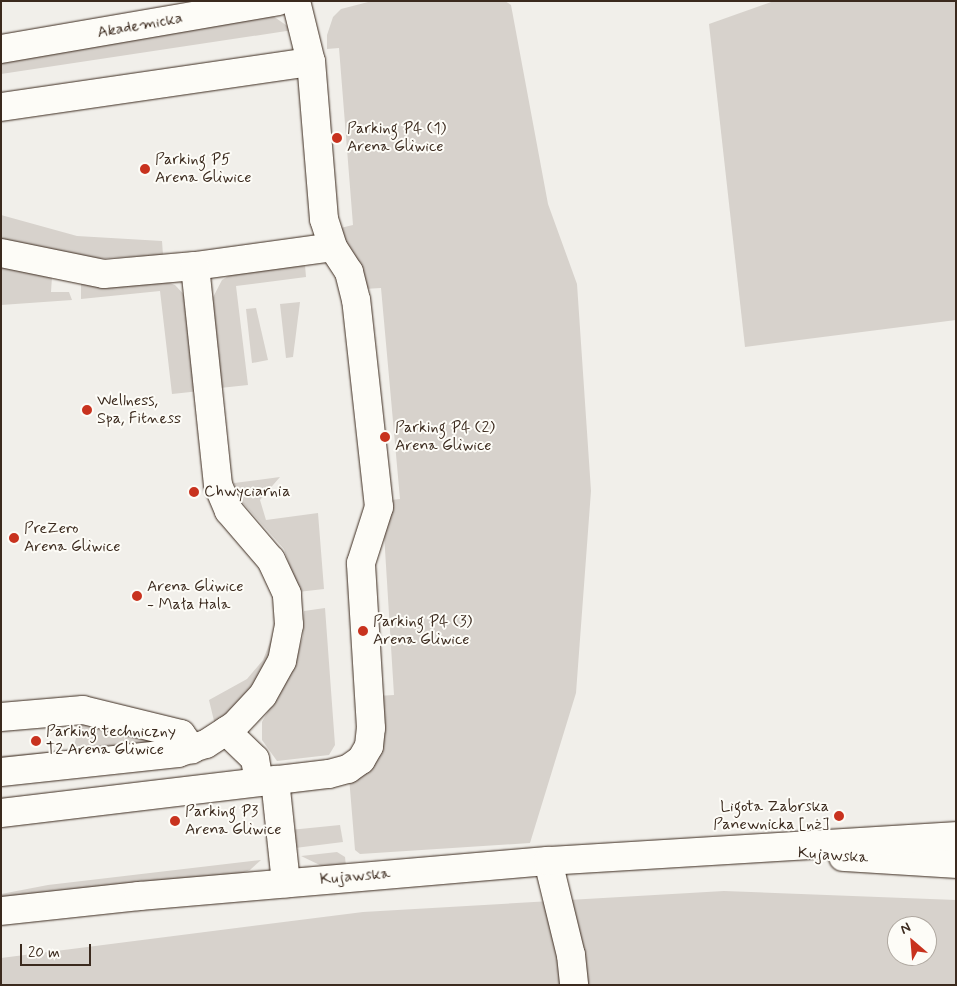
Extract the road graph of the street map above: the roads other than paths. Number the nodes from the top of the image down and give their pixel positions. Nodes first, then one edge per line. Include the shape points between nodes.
1 (278, 1) edge
2 (296, 1) edge
3 (1, 49) edge
4 (310, 62) junction
5 (1, 107) edge
6 (333, 247) junction
7 (1, 253) edge
8 (196, 266) junction
9 (1, 717) edge
10 (226, 731) junction
11 (192, 749) junction
12 (1, 772) edge
13 (267, 781) junction
14 (1, 813) edge
15 (956, 836) edge
16 (710, 850) junction
17 (548, 861) junction
18 (956, 864) edge
19 (286, 882) junction
20 (1, 911) edge
21 (574, 985) edge

1 - 3 street, Akademicka
2 - 4 street
4 - 5 street
4 - 6 street via 324,219
6 - 8 street
6 - 13 street via 349,272 355,291 378,507 361,563 371,728 369,746 361,760 348,769
7 - 8 street via 104,274
8 - 10 street via 218,485 229,511 271,560 286,594 288,609 289,625 282,661 262,694
9 - 11 street via 83,710 181,734
10 - 11 street
10 - 13 street via 255,759
11 - 12 street
13 - 14 street
13 - 19 street
15 - 16 street, Kujawska
16 - 17 street, Kujawska
16 - 18 street, Kujawska
17 - 19 street, Kujawska
17 - 21 street via 571,955
19 - 20 street, Kujawska

